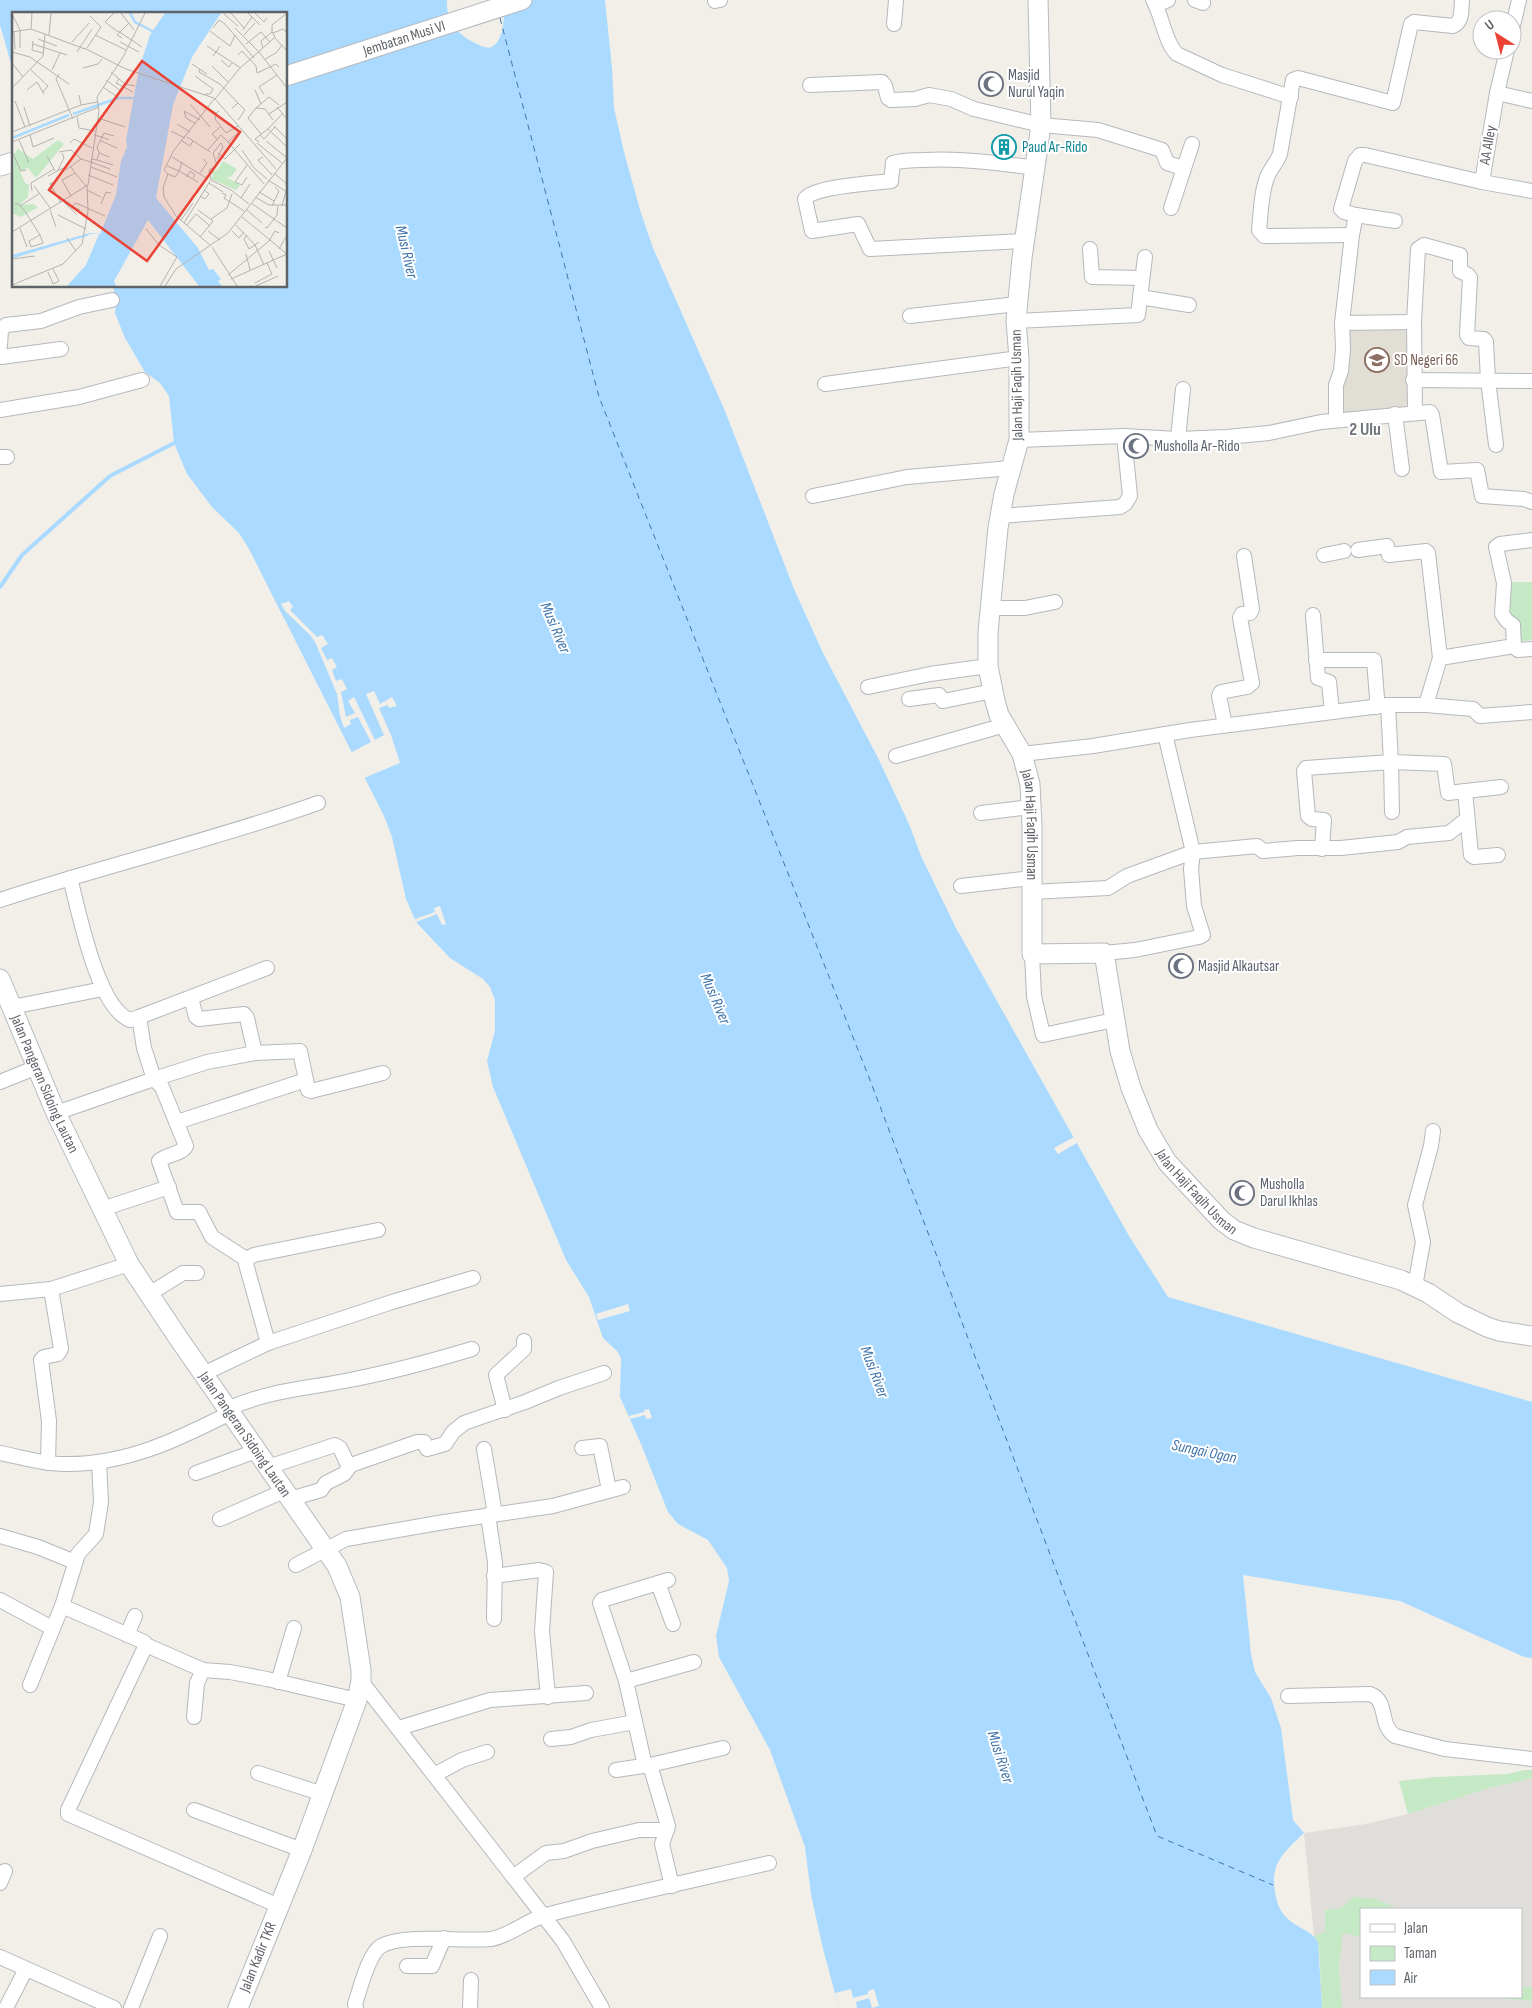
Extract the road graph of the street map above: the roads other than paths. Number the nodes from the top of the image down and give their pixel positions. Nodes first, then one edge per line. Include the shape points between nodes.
1 (522, 0) edge
2 (896, 0) edge
3 (1038, 0) edge
4 (1462, 0) edge
5 (1159, 2) edge
6 (894, 24) dead end
7 (1505, 60) edge
8 (288, 75) edge
9 (810, 85) dead end
10 (1497, 93) junction
11 (1291, 97) junction
12 (1532, 101) edge
13 (1040, 125) junction
14 (1192, 144) dead end
15 (1036, 168) junction
16 (1183, 168) junction
17 (1482, 182) junction
18 (1532, 191) edge
19 (1171, 208) dead end
20 (1356, 215) junction
21 (1395, 221) dead end
22 (1352, 235) junction
23 (1025, 241) junction
24 (1090, 249) dead end
25 (1145, 257) dead end
26 (1142, 278) junction
27 (1140, 297) junction
28 (112, 300) dead end
29 (1189, 305) dead end
30 (910, 316) dead end
31 (1016, 319) junction
32 (1414, 322) junction
33 (1342, 323) junction
34 (61, 349) dead end
35 (0, 352) edge
36 (1018, 357) junction
37 (142, 380) dead end
38 (1414, 380) junction
39 (1488, 380) junction
40 (1532, 381) edge
41 (825, 384) dead end
42 (1183, 389) dead end
43 (0, 410) edge
44 (1415, 412) junction
45 (1395, 414) junction
46 (1336, 420) junction
47 (1124, 436) junction
48 (1178, 439) junction
49 (1019, 440) junction
50 (1496, 444) dead end
51 (1011, 468) junction
52 (1402, 469) dead end
53 (813, 496) dead end
54 (1532, 502) edge
55 (999, 522) junction
56 (1532, 540) edge
57 (1324, 555) dead end
58 (1244, 556) dead end
59 (1055, 602) dead end
60 (990, 608) junction
61 (1313, 615) dead end
62 (1514, 646) junction
63 (1532, 649) edge
64 (1440, 658) junction
65 (1316, 660) junction
66 (988, 666) junction
67 (868, 687) dead end
68 (993, 691) junction
69 (909, 699) dead end
70 (1426, 705) junction
71 (1382, 706) junction
72 (1332, 712) junction
73 (1532, 712) edge
74 (1005, 725) junction
75 (1225, 725) junction
76 (1165, 734) junction
77 (1022, 755) junction
78 (896, 756) dead end
79 (1391, 759) junction
80 (1501, 787) dead end
81 (1465, 791) junction
82 (318, 803) dead end
83 (1031, 807) junction
84 (1392, 812) dead end
85 (981, 813) dead end
86 (1467, 819) junction
87 (1322, 849) junction
88 (1193, 852) junction
89 (1498, 855) dead end
90 (70, 878) junction
91 (1032, 885) junction
92 (961, 886) dead end
93 (0, 900) edge
94 (1032, 954) junction
95 (1104, 954) junction
96 (267, 968) dead end
97 (0, 979) edge
98 (103, 989) junction
99 (191, 998) junction
100 (12, 1007) junction
101 (139, 1018) junction
102 (1114, 1020) junction
103 (255, 1053) junction
104 (37, 1067) junction
105 (383, 1073) dead end
106 (154, 1079) junction
107 (306, 1080) junction
108 (0, 1082) edge
109 (56, 1112) junction
110 (176, 1122) junction
111 (1433, 1131) dead end
112 (168, 1187) junction
113 (102, 1209) junction
114 (378, 1230) dead end
115 (246, 1259) junction
116 (129, 1264) junction
117 (197, 1273) dead end
118 (473, 1278) dead end
119 (1415, 1286) junction
120 (51, 1288) junction
121 (0, 1294) edge
122 (152, 1298) junction
123 (1532, 1336) edge
124 (524, 1341) dead end
125 (268, 1343) junction
126 (472, 1349) dead end
127 (604, 1373) dead end
128 (203, 1374) junction
129 (505, 1410) junction
130 (228, 1411) junction
131 (582, 1448) dead end
132 (484, 1449) dead end
133 (256, 1451) junction
134 (0, 1453) edge
135 (99, 1462) junction
136 (48, 1463) junction
137 (351, 1465) junction
138 (268, 1467) junction
139 (196, 1473) dead end
140 (287, 1495) junction
141 (492, 1515) junction
142 (220, 1519) dead end
143 (0, 1536) edge
144 (327, 1550) junction
145 (75, 1562) junction
146 (296, 1565) dead end
147 (494, 1576) junction
148 (0, 1600) edge
149 (62, 1606) junction
150 (135, 1616) dead end
151 (494, 1619) dead end
152 (673, 1624) dead end
153 (52, 1628) junction
154 (294, 1628) dead end
155 (127, 1635) junction
156 (146, 1646) junction
157 (694, 1662) dead end
158 (203, 1670) junction
159 (278, 1682) junction
160 (626, 1682) junction
161 (30, 1685) dead end
162 (359, 1690) junction
163 (586, 1693) dead end
164 (1288, 1696) dead end
165 (541, 1697) junction
166 (194, 1717) dead end
167 (635, 1722) junction
168 (399, 1728) junction
169 (551, 1739) dead end
170 (723, 1748) dead end
171 (487, 1752) dead end
172 (1532, 1759) edge
173 (648, 1765) junction
174 (616, 1770) dead end
175 (258, 1774) dead end
176 (434, 1775) junction
177 (323, 1794) junction
178 (194, 1810) dead end
179 (667, 1830) junction
180 (302, 1850) junction
181 (768, 1863) dead end
182 (513, 1877) junction
183 (672, 1886) junction
184 (279, 1906) junction
185 (543, 1916) junction
186 (160, 1936) dead end
187 (444, 1938) junction
188 (0, 1957) edge
189 (407, 1966) dead end
190 (26, 1969) junction
191 (471, 1980) dead end
192 (6, 2008) edge
193 (114, 2008) edge
194 (131, 2008) edge
195 (238, 2008) edge
196 (356, 2008) edge
197 (470, 2008) edge
198 (602, 2008) edge

1 - 8 street, Jembatan Musi VI
2 - 6 street
3 - 13 street, Jalan Haji Faqih Usman
4 - 11 street via 1460,21 1455,25 1411,24 1393,103 1296,78
5 - 11 street via 1172,48 1177,54 1222,75
7 - 10 street, AA Alley
9 - 13 street via 882,82 891,100 934,96
10 - 12 street
10 - 17 street, AA Alley
11 - 22 street via 1280,154 1268,175 1259,230 1264,236
13 - 15 street, Jalan Haji Faqih Usman
13 - 16 street via 1098,130 1162,150 1167,163
14 - 16 street
15 - 23 street, Jalan Haji Faqih Usman
15 - 23 street via 971,159 895,162 891,181 822,191 809,194 806,199 812,231 858,224 870,249
16 - 19 street
17 - 18 street
17 - 20 street, AA Alley via 1360,155 1355,161 1342,209
20 - 21 street
20 - 22 street
22 - 33 street
23 - 31 street, Jalan Haji Faqih Usman
24 - 26 street via 1092,277
25 - 26 street
26 - 27 street
27 - 29 street
27 - 31 street via 1136,315
28 - 35 street via 41,321 5,326
30 - 31 street
31 - 36 street, Jalan Haji Faqih Usman
32 - 33 street
32 - 38 street
32 - 39 street via 1419,247 1424,244 1459,254 1460,271 1470,278 1468,337 1486,341
33 - 46 street via 1342,371 1336,385
34 - 35 street
36 - 41 street
36 - 49 street, Jalan Haji Faqih Usman
37 - 43 street via 79,398
38 - 39 street
38 - 44 street
39 - 40 street
39 - 50 street
42 - 48 street
44 - 45 street
44 - 54 street via 1432,413 1441,472 1478,470 1482,496
45 - 46 street
45 - 52 street
46 - 48 street via 1269,433
47 - 48 street
47 - 49 street
47 - 55 street via 1130,496 1126,504
49 - 51 street, Jalan Haji Faqih Usman
51 - 53 street via 907,477
51 - 55 street, Jalan Haji Faqih Usman
55 - 60 street, Jalan Haji Faqih Usman
56 - 62 street via 1496,547 1504,583 1502,614 1514,625
57 - 64 street via 1387,546 1389,555 1428,552
58 - 75 street via 1252,609 1240,618 1252,681 1247,687 1222,690
59 - 60 street via 1025,608
60 - 66 street, Jalan Haji Faqih Usman
61 - 65 street
62 - 63 street via 1516,650
62 - 64 street
64 - 70 street
65 - 71 street via 1374,660 1377,698
65 - 72 street via 1318,679 1329,682
66 - 67 street
66 - 68 street, Jalan Haji Faqih Usman
68 - 69 street via 943,701 939,695
68 - 74 street, Jalan Haji Faqih Usman
70 - 71 street
70 - 73 street via 1472,709 1480,716
71 - 72 street
71 - 79 street
72 - 75 street
74 - 77 street, Jalan Haji Faqih Usman
74 - 78 street
75 - 76 street
76 - 77 street
76 - 88 street
77 - 83 street, Jalan Haji Faqih Usman via 1030,784
79 - 81 street via 1443,764 1447,792
79 - 84 street
79 - 87 street via 1304,769 1309,817 1324,820
80 - 81 street
81 - 86 street
82 - 90 street via 206,840
83 - 85 street
83 - 91 street, Jalan Haji Faqih Usman
86 - 87 street via 1450,833
86 - 89 street via 1472,857
87 - 88 street via 1263,851 1257,846
88 - 91 street via 1127,876 1108,888
88 - 95 street via 1194,906 1203,935
90 - 93 street
90 - 98 street
91 - 92 street
91 - 94 street, Jalan Haji Faqih Usman
94 - 95 street
94 - 102 street via 1034,996 1042,1035
95 - 102 street, Jalan Haji Faqih Usman
96 - 99 street
97 - 100 street, Jalan Pangeran Sidoing Lautan
98 - 100 street
98 - 101 street via 125,1017 130,1020
99 - 101 street
99 - 103 street via 199,1019 245,1015
100 - 104 street, Jalan Pangeran Sidoing Lautan
101 - 106 street
102 - 119 street, Jalan Haji Faqih Usman via 1128,1079 1148,1130 1167,1162 1221,1220 1234,1230 1254,1238
103 - 106 street via 207,1062
103 - 107 street via 300,1051
104 - 108 street
104 - 109 street, Jalan Pangeran Sidoing Lautan
105 - 107 street via 311,1091
106 - 109 street
106 - 110 street via 162,1087
107 - 110 street
109 - 113 street, Jalan Pangeran Sidoing Lautan
110 - 112 street via 185,1148 159,1161
111 - 119 street via 1432,1146 1415,1205 1422,1242
112 - 113 street
112 - 115 street via 177,1212 199,1212 212,1237
113 - 116 street, Jalan Pangeran Sidoing Lautan
114 - 115 street
115 - 125 street
116 - 120 street
116 - 122 street, Jalan Pangeran Sidoing Lautan
117 - 122 street via 183,1274
118 - 125 street
119 - 123 street, Jalan Haji Faqih Usman via 1486,1327
120 - 121 street
120 - 136 street via 61,1349 58,1354 44,1357 41,1365 49,1421
122 - 128 street, Jalan Pangeran Sidoing Lautan
124 - 129 street via 524,1349 496,1375
125 - 128 street
126 - 130 street via 349,1380 251,1398
127 - 129 street
128 - 130 street, Jalan Pangeran Sidoing Lautan
129 - 137 street via 464,1424 439,1447 428,1449 424,1442 417,1442
130 - 133 street, Jalan Pangeran Sidoing Lautan
130 - 135 street via 160,1446
131 - 141 street via 600,1446 616,1488 552,1506
132 - 141 street
133 - 138 street, Jalan Pangeran Sidoing Lautan
133 - 139 street
134 - 136 street
135 - 136 street
135 - 145 street via 101,1508 89,1541
137 - 138 street via 335,1445
137 - 140 street via 321,1490
138 - 140 street, Jalan Pangeran Sidoing Lautan
140 - 142 street
140 - 144 street, Jalan Pangeran Sidoing Lautan
141 - 144 street via 352,1538
141 - 147 street
143 - 145 street
144 - 146 street
144 - 162 street, Jalan Pangeran Sidoing Lautan via 347,1587 354,1614
145 - 149 street
147 - 151 street
147 - 165 street via 542,1571
148 - 153 street
149 - 153 street
149 - 155 street
150 - 155 street
152 - 160 street via 663,1581 600,1602
153 - 161 street
154 - 159 street
155 - 156 street
156 - 158 street
156 - 184 street via 68,1814
157 - 160 street
158 - 159 street
158 - 166 street via 197,1683
159 - 162 street
160 - 167 street
162 - 168 street
162 - 177 street, Jalan Pangeran Sidoing Lautan
163 - 165 street
164 - 172 street via 1370,1694 1379,1700 1385,1724 1395,1736 1446,1749
165 - 168 street via 490,1700
167 - 169 street
167 - 173 street
168 - 176 street
170 - 173 street
171 - 176 street via 462,1760
173 - 174 street
173 - 179 street
175 - 177 street
176 - 182 street
177 - 180 street, Jalan Pangeran Sidoing Lautan
178 - 180 street
179 - 182 street via 639,1830 546,1853
179 - 183 street via 662,1844
180 - 184 street, Jalan Pangeran Sidoing Lautan
181 - 183 street
182 - 185 street
183 - 185 street
184 - 195 street, Jalan Kadir TKR
185 - 187 street via 494,1938 471,1941
185 - 198 street via 563,1941
186 - 194 street
187 - 189 street via 432,1966
187 - 196 street via 394,1942 376,1950 364,1977
188 - 190 street
190 - 192 street
190 - 193 street
191 - 197 street

